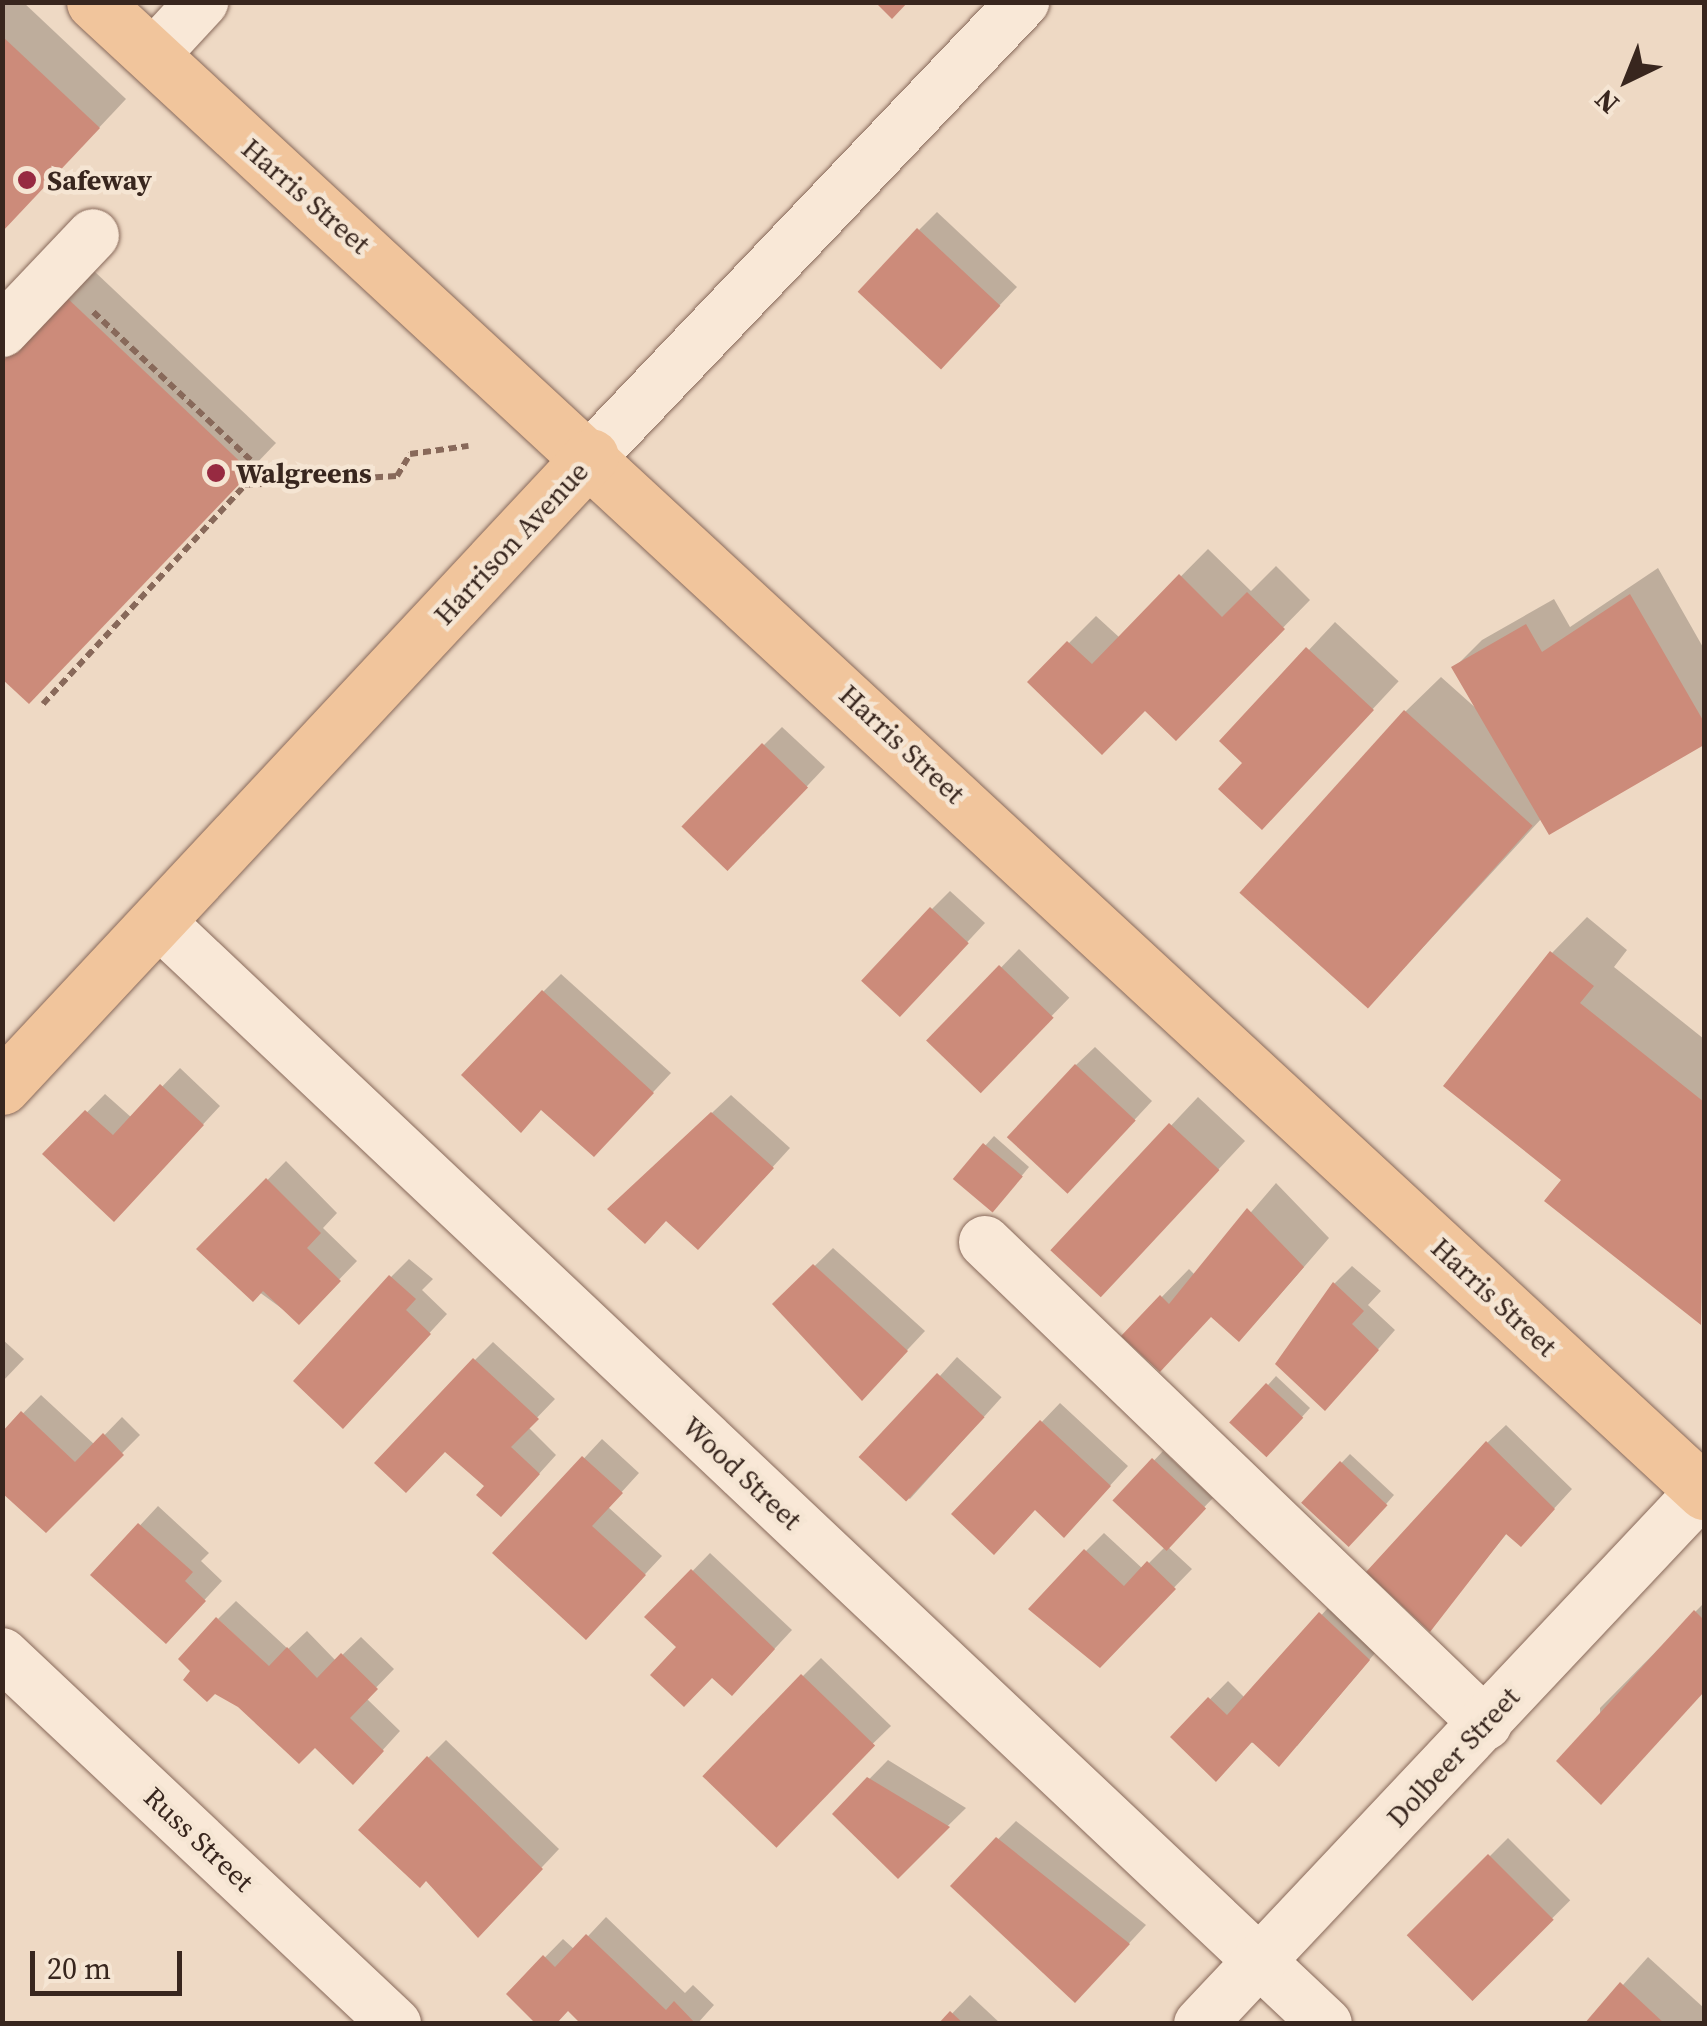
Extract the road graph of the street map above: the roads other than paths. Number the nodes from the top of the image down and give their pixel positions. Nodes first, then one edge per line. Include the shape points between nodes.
1 (94, 2) edge
2 (202, 2) edge
3 (1023, 2) edge
4 (152, 56) junction
5 (92, 235) dead end
6 (2, 331) edge
7 (592, 456) junction
8 (159, 922) junction
9 (2, 1087) edge
10 (985, 1242) dead end
11 (1704, 1491) edge
12 (2, 1654) edge
13 (1486, 1724) junction
14 (1260, 1960) junction
15 (395, 2024) edge
16 (1200, 2024) edge
17 (1326, 2024) edge

1 - 4 main road, Harris Street
2 - 4 street
3 - 7 street, Harrison Avenue
4 - 7 main road, Harris Street
5 - 6 street
7 - 8 main road, Harrison Avenue
7 - 11 main road, Harris Street
8 - 9 main road, Harrison Avenue
8 - 14 street, Wood Street
10 - 13 street
11 - 13 street, Dolbeer Street
12 - 15 street, Russ Street
13 - 14 street, Dolbeer Street
14 - 16 street, Dolbeer Street
14 - 17 street, Wood Street

